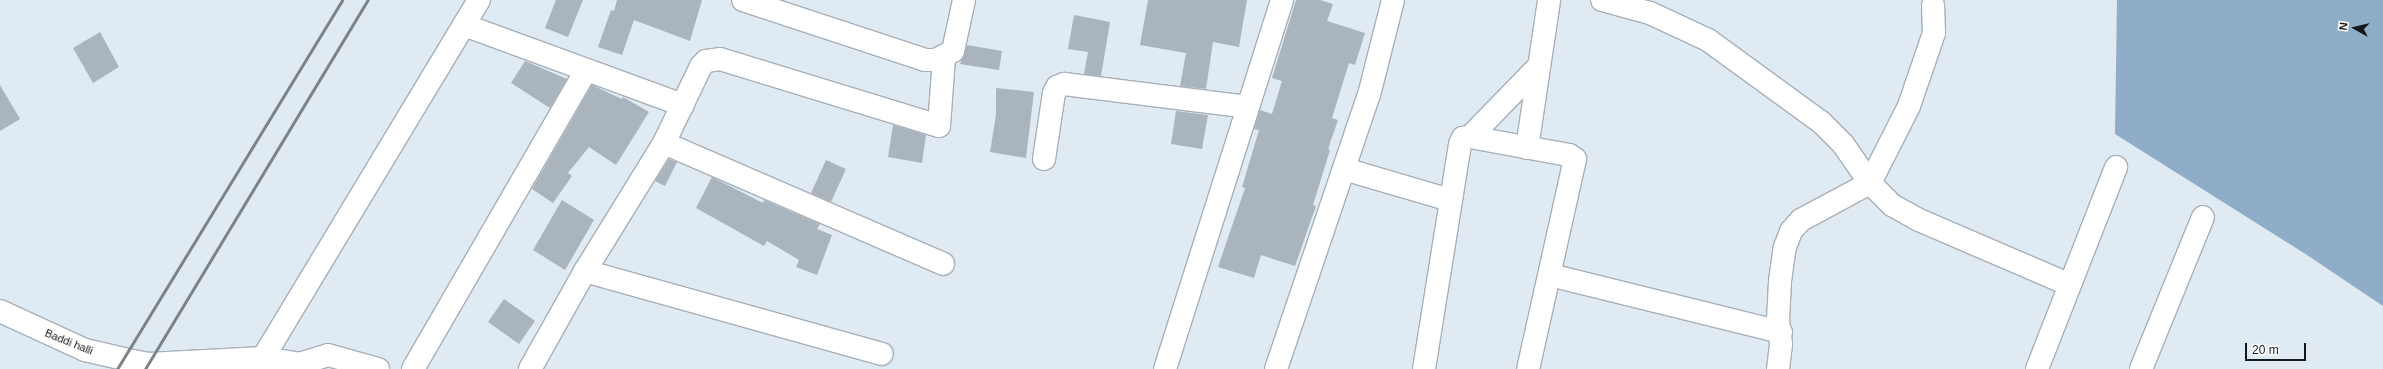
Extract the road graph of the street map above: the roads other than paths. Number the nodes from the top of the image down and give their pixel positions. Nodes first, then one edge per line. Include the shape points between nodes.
1 (479, 0) edge
2 (743, 0) edge
3 (964, 0) edge
4 (1282, 0) edge
5 (1393, 0) edge
6 (1549, 0) edge
7 (1602, 0) edge
8 (1933, 6) dead end
9 (464, 25) junction
10 (944, 58) junction
11 (1539, 66) junction
12 (586, 71) junction
13 (683, 105) junction
14 (1248, 108) junction
15 (1470, 137) junction
16 (664, 142) junction
17 (1527, 148) junction
18 (1044, 159) dead end
19 (2116, 167) dead end
20 (1344, 170) junction
21 (1870, 183) junction
22 (1450, 200) junction
23 (2204, 218) dead end
24 (943, 264) dead end
25 (585, 271) junction
26 (1550, 275) junction
27 (2070, 285) junction
28 (0, 311) edge
29 (1781, 332) junction
30 (882, 354) dead end
31 (263, 358) junction
32 (214, 365) edge
33 (159, 366) edge
34 (303, 366) edge
35 (378, 369) edge
36 (414, 369) edge
37 (530, 369) edge
38 (1165, 369) edge
39 (1276, 369) edge
40 (1424, 369) edge
41 (1528, 369) edge
42 (1778, 369) edge
43 (2036, 369) edge
44 (2141, 369) edge

1 - 9 street
2 - 10 street via 925,60
3 - 10 street via 953,51
4 - 14 street
5 - 20 street via 1369,95
6 - 11 street
7 - 21 street via 1650,13 1708,40 1821,122 1843,144
8 - 21 street via 1934,33 1909,106
9 - 12 street
9 - 31 street
10 - 13 street via 939,126 720,59 706,61 701,66
11 - 15 street
11 - 17 street
12 - 13 street
12 - 36 street
13 - 16 street
14 - 18 street via 1064,84 1057,87 1054,93
14 - 38 street
15 - 17 street
15 - 22 street via 1463,138 1460,144
16 - 24 street
16 - 25 street
17 - 26 street via 1569,155 1575,159
19 - 27 street
20 - 22 street
20 - 39 street
21 - 27 street via 1892,205 1918,220
21 - 29 street via 1801,220 1791,231 1785,247 1780,281
22 - 40 street
23 - 44 street
25 - 30 street
25 - 37 street
26 - 29 street
26 - 41 street
27 - 43 street
28 - 33 street, Baddi halli via 85,350
29 - 42 street
31 - 32 street, Baddi halli
31 - 34 street, Baddi halli
32 - 33 street, Baddi halli
34 - 35 street via 328,355

